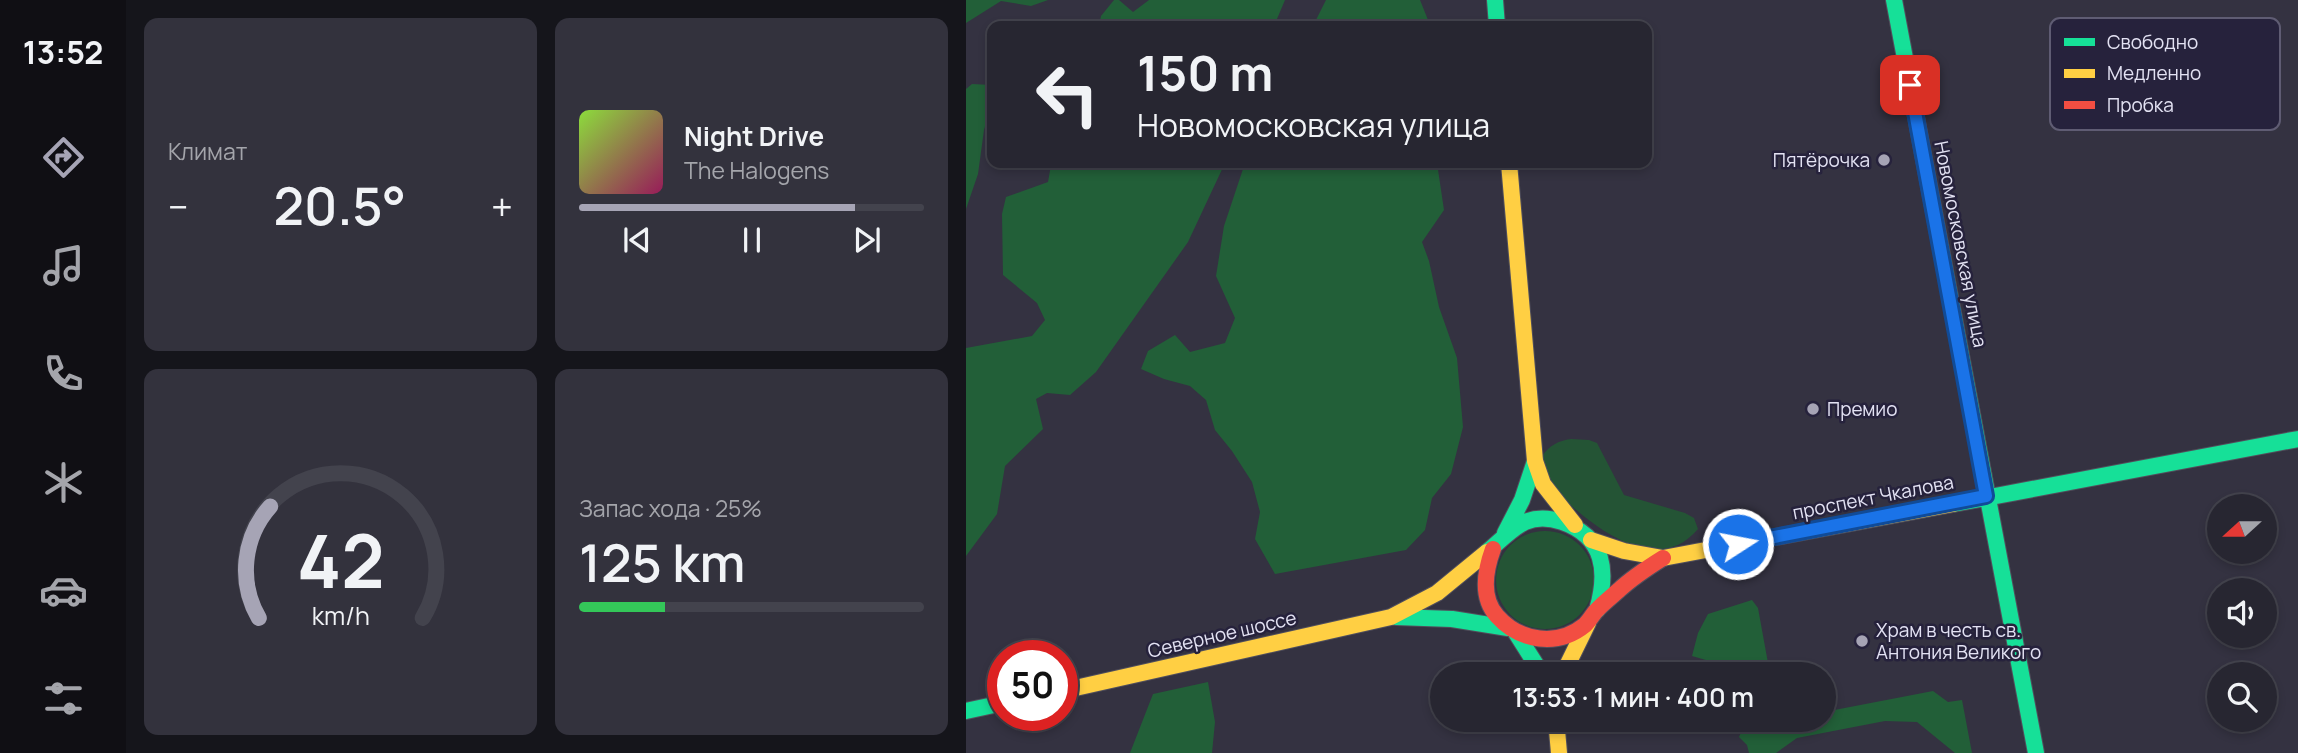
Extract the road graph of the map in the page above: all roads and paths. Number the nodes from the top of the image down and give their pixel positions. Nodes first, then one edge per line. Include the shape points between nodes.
1 (1495, 0) edge
2 (1894, 0) edge
3 (1497, 21) edge
4 (1509, 168) edge
5 (2298, 439) edge
6 (1535, 461) junction
7 (1986, 496) junction
8 (1577, 528) junction
9 (1505, 533) junction
10 (1591, 540) junction
11 (1494, 547) junction
12 (1663, 558) junction
13 (1592, 616) junction
14 (1391, 617) junction
15 (1512, 630) junction
16 (1534, 662) edge
17 (1569, 662) edge
18 (1078, 687) edge
19 (987, 707) edge
20 (966, 711) edge
21 (1557, 732) edge
22 (1559, 753) edge
23 (2036, 753) edge

1 - 3 main road
2 - 7 main road, Новомосковская улица
4 - 6 main road
5 - 7 main road, проспект Чкалова
6 - 8 main road via 1543,484
6 - 9 main road
7 - 12 main road, проспект Чкалова
7 - 23 main road, Новомосковская улица
8 - 9 main road via 1559,520 1540,519
8 - 10 main road
9 - 11 main road
10 - 12 main road
10 - 13 main road via 1603,562 1605,586
11 - 14 main road via 1436,594
11 - 15 main road via 1485,567 1485,590 1493,611
12 - 13 main road via 1634,576
13 - 15 main road via 1566,636 1541,640
13 - 17 main road
14 - 15 main road via 1452,619
14 - 18 main road, Северное шоссе
15 - 16 main road
19 - 20 main road
21 - 22 main road

